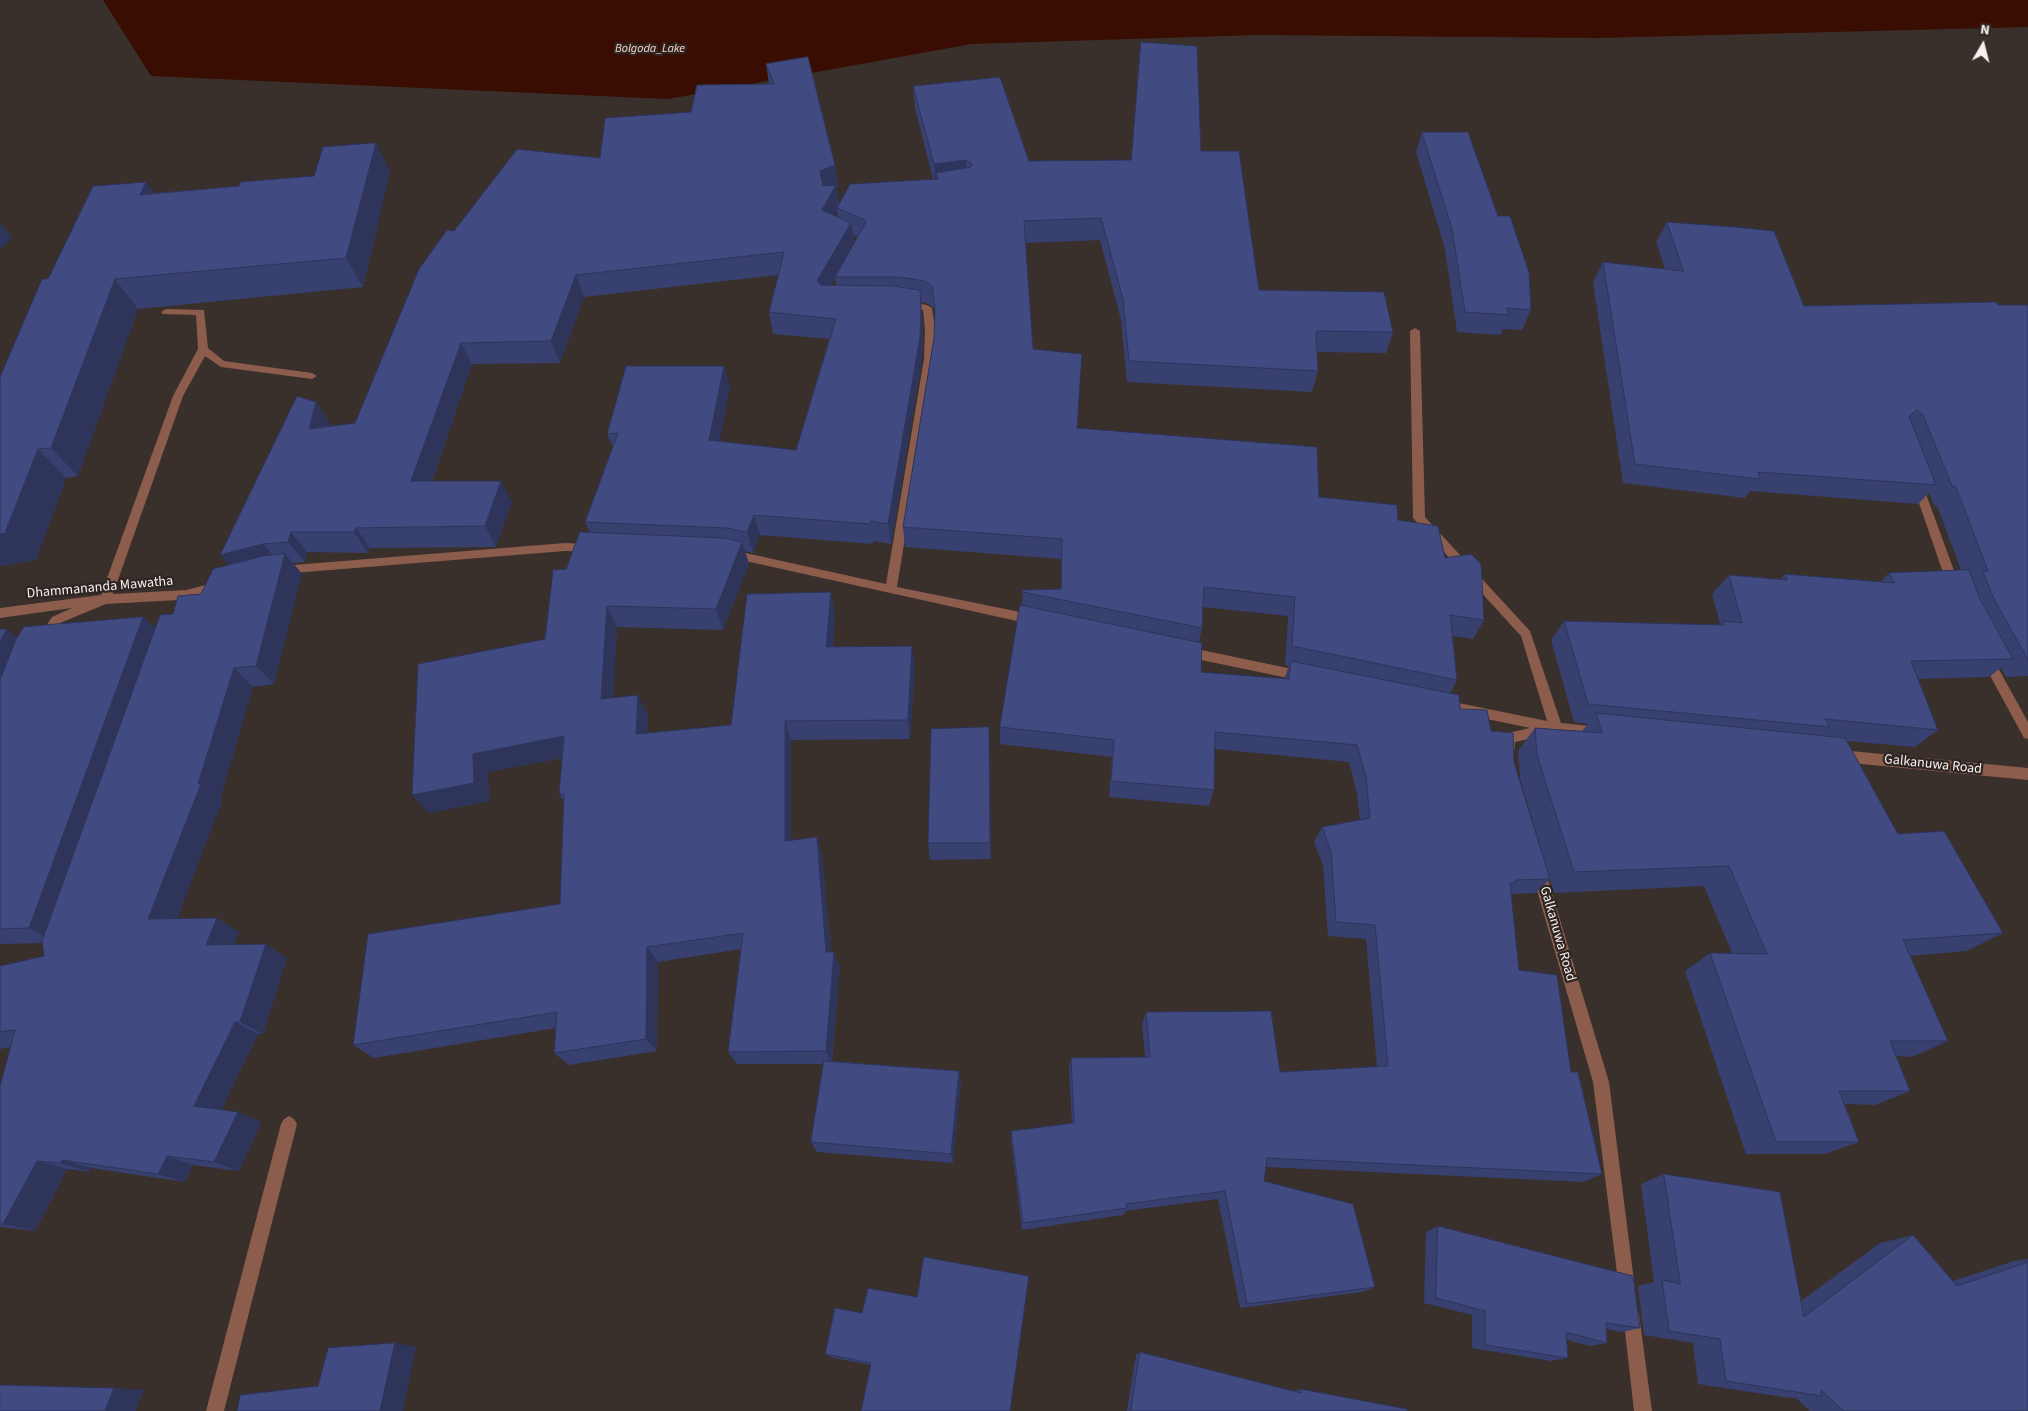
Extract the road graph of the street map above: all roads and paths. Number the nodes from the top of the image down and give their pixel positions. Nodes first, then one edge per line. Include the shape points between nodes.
1 (895, 303) edge
2 (166, 312) dead end
3 (1415, 332) dead end
4 (204, 349) junction
5 (312, 376) dead end
6 (1912, 471) edge
7 (604, 548) edge
8 (722, 553) edge
9 (271, 573) edge
10 (233, 583) edge
11 (890, 590) junction
12 (186, 595) junction
13 (1958, 598) edge
14 (104, 599) junction
15 (0, 613) edge
16 (180, 614) edge
17 (1044, 622) edge
18 (37, 648) edge
19 (1179, 650) edge
20 (1982, 650) edge
21 (1313, 678) edge
22 (1430, 702) edge
23 (1556, 728) junction
24 (1615, 734) edge
25 (2028, 734) edge
26 (1832, 755) edge
27 (1510, 768) edge
28 (2028, 774) edge
29 (1533, 854) edge
30 (289, 1124) dead end
31 (215, 1411) edge
32 (1643, 1411) edge

1 - 11 street via 928,308 930,329 929,359
2 - 4 street via 201,312
3 - 23 street via 1419,518 1526,634
4 - 5 street via 220,364
4 - 14 street via 178,396
6 - 13 street
7 - 9 street via 565,547
8 - 11 street
10 - 12 street
11 - 17 street
12 - 14 street, Dhammananda Mawatha
12 - 16 street, Dhammananda Mawatha
14 - 15 street, Dhammananda Mawatha
14 - 18 street via 56,620
19 - 21 street
20 - 25 street
22 - 23 street
23 - 24 street
23 - 27 street via 1508,738
26 - 28 street, Galkanuwa Road
29 - 32 street, Galkanuwa Road via 1601,1082
30 - 31 street

